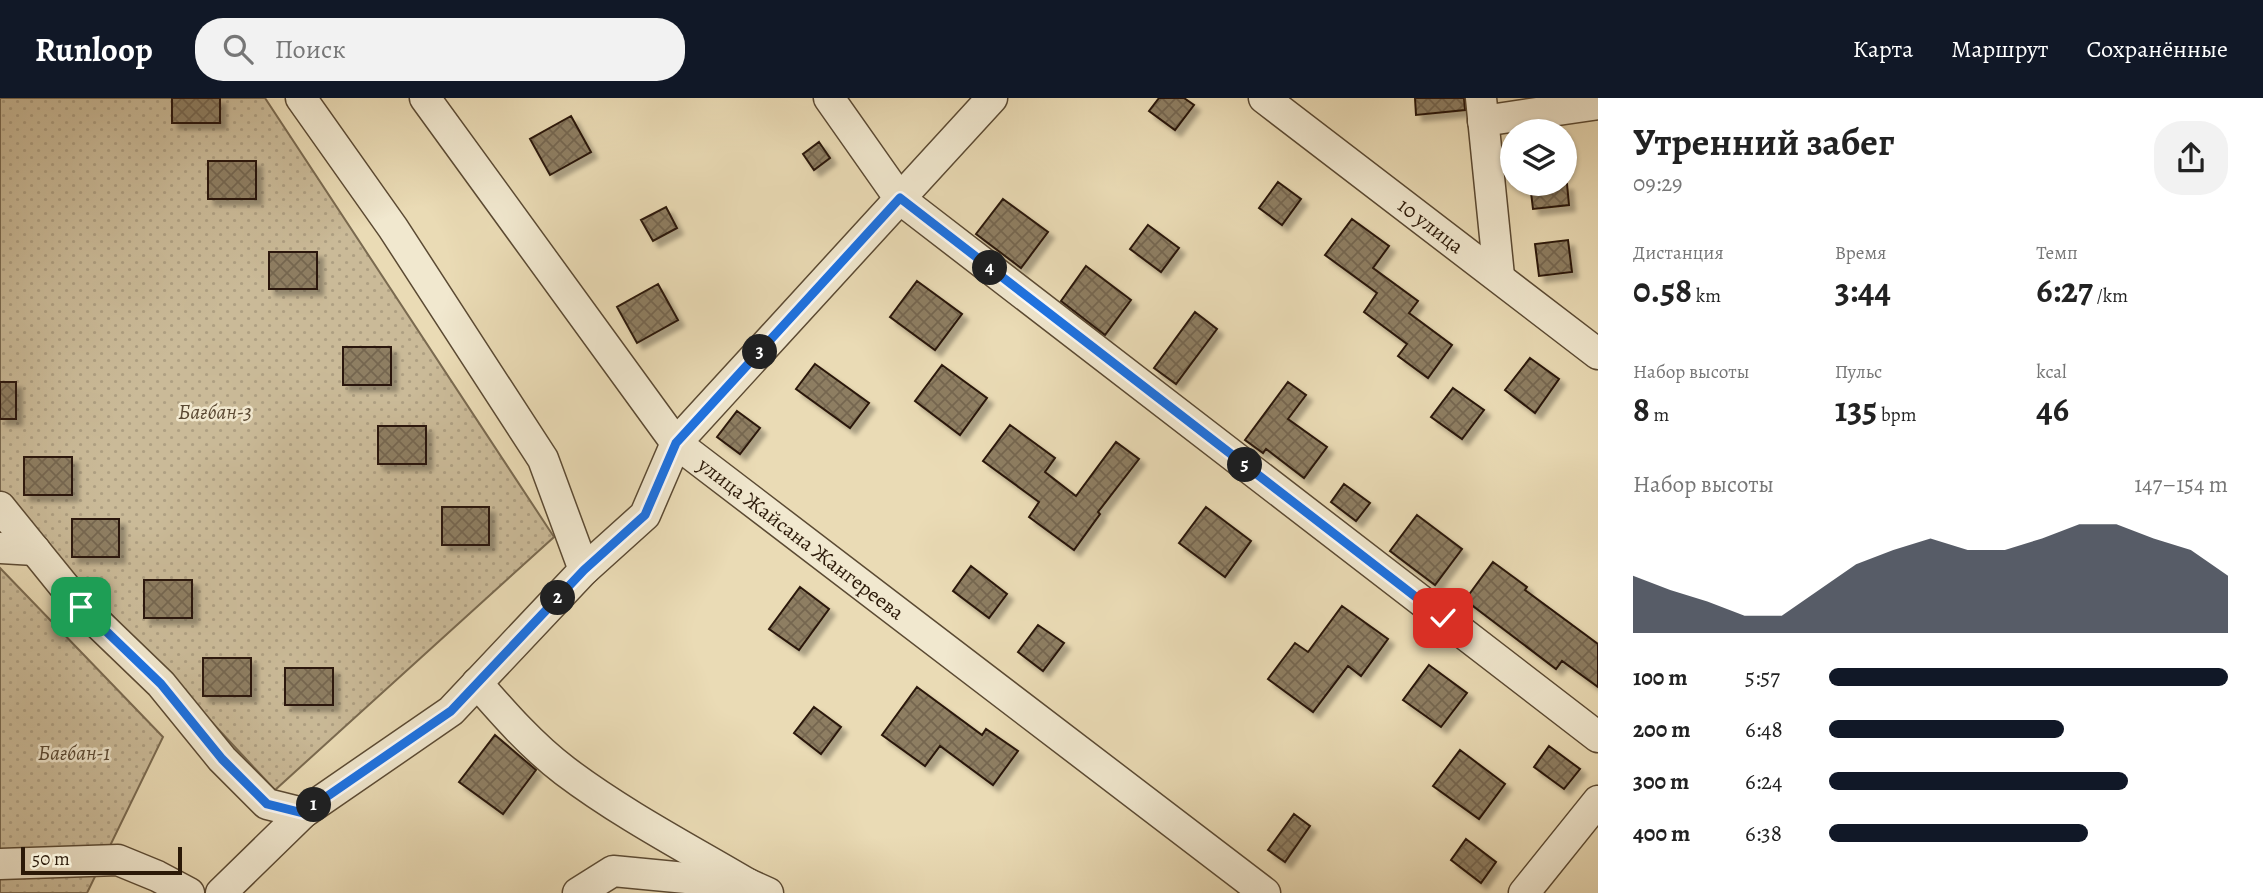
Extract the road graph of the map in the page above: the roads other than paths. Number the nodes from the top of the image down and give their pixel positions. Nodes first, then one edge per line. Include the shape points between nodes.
1 (301, 98) edge
2 (425, 98) edge
3 (830, 98) edge
4 (992, 98) edge
5 (1264, 98) edge
6 (1598, 104) edge
7 (1482, 109) edge
8 (900, 198) junction
9 (1499, 276) junction
10 (1598, 354) edge
11 (676, 443) junction
12 (0, 507) edge
13 (0, 548) edge
14 (35, 550) junction
15 (584, 570) junction
16 (477, 683) junction
17 (1598, 737) edge
18 (1598, 801) edge
19 (303, 813) junction
20 (0, 864) edge
21 (758, 888) edge
22 (189, 893) edge
23 (221, 893) edge
24 (578, 893) edge
25 (1265, 893) edge
26 (1524, 893) edge

1 - 15 street via 393,228 543,459
2 - 11 street, улица Жайсана Жангереева
3 - 8 street
4 - 8 street
5 - 9 street, 10 улица
6 - 7 street
7 - 9 street
8 - 11 street
8 - 17 street
9 - 10 street, 10 улица
11 - 15 street via 645,515
11 - 25 street, улица Жайсана Жангереева
12 - 14 street
13 - 14 street
14 - 19 street via 81,607 161,684 222,759 267,804
15 - 16 street
16 - 19 street via 451,711
16 - 21 street via 563,770
18 - 26 street
19 - 23 street
20 - 22 street via 118,860
21 - 24 street via 613,871

